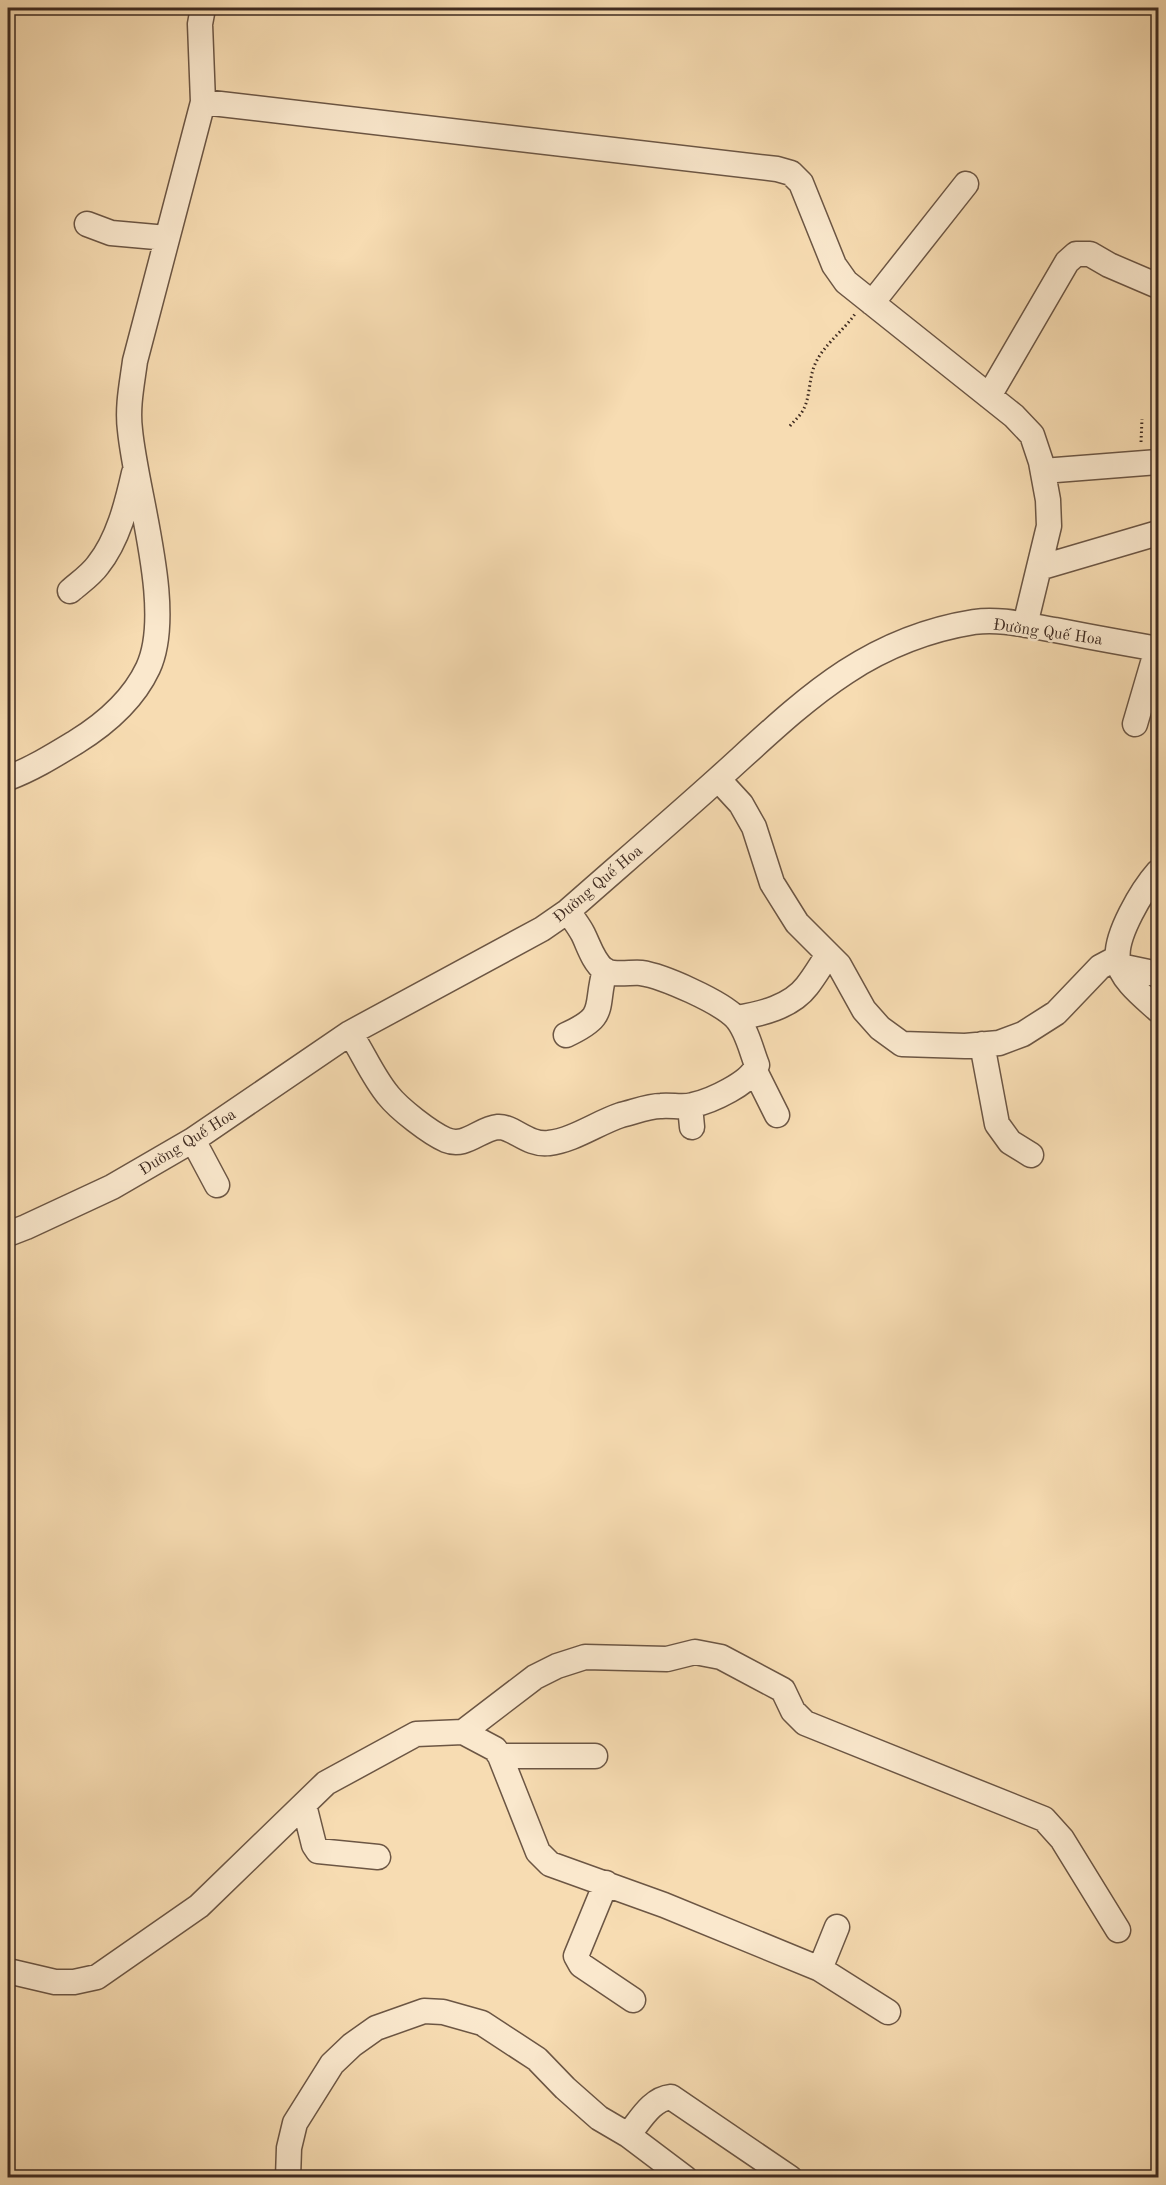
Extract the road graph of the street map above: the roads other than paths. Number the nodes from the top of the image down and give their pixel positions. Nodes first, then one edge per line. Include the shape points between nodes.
1 (203, 8) edge
2 (203, 102) junction
3 (966, 184) dead end
4 (87, 224) dead end
5 (167, 238) junction
6 (1158, 286) edge
7 (869, 301) junction
8 (989, 396) junction
9 (1158, 462) edge
10 (136, 465) junction
11 (1043, 471) junction
12 (1158, 532) edge
13 (1039, 568) junction
14 (70, 591) dead end
15 (1025, 625) junction
16 (1158, 649) edge
17 (1135, 724) dead end
18 (8, 778) edge
19 (718, 779) junction
20 (1158, 872) edge
21 (568, 911) junction
22 (828, 954) junction
23 (1119, 962) junction
24 (605, 970) junction
25 (1158, 974) edge
26 (1158, 1010) edge
27 (736, 1018) junction
28 (350, 1033) junction
29 (566, 1035) dead end
30 (981, 1044) junction
31 (755, 1071) junction
32 (777, 1115) dead end
33 (193, 1140) junction
34 (1031, 1155) dead end
35 (217, 1185) dead end
36 (8, 1234) edge
37 (463, 1732) junction
38 (508, 1755) junction
39 (595, 1756) dead end
40 (304, 1805) junction
41 (378, 1857) dead end
42 (606, 1883) junction
43 (837, 1927) dead end
44 (1118, 1930) dead end
45 (820, 1968) junction
46 (8, 1971) edge
47 (633, 2000) dead end
48 (888, 2012) dead end
49 (628, 2135) junction
50 (288, 2178) edge
51 (685, 2178) edge
52 (790, 2178) edge

1 - 2 street
2 - 5 street
2 - 7 street via 777,168 791,173 801,183 834,265 846,282
3 - 7 street
4 - 5 street via 111,232
5 - 10 street via 132,383 129,428
6 - 8 street via 1090,254 1076,254 1067,262
7 - 8 street
8 - 11 street via 1032,435
9 - 11 street
10 - 14 street via 108,550 97,567
10 - 18 street via 157,595 157,639 149,667 131,697 97,728 30,770
11 - 13 street via 1049,526
12 - 13 street
13 - 15 street
15 - 16 street, Đường Quế Hoa
15 - 19 street, Đường Quế Hoa via 976,622 906,640 861,661 827,683
16 - 17 street
19 - 21 street, Đường Quế Hoa
19 - 22 street via 741,804 754,827 772,883 786,907
20 - 23 street via 1130,914
21 - 24 street
21 - 28 street, Đường Quế Hoa
22 - 27 street via 795,999
22 - 30 street via 839,965 864,1010 902,1044
23 - 25 street
23 - 26 street via 1125,976
23 - 30 street via 1100,968 1056,1013 1023,1034 999,1043
24 - 27 street via 660,977
24 - 29 street via 597,1013 587,1025
27 - 31 street via 757,1065
28 - 31 street via 388,1096 446,1140 462,1143 497,1127 547,1144 601,1122 658,1106 691,1117
28 - 33 street, Đường Quế Hoa
30 - 34 street via 997,1124 1010,1142
31 - 32 street
33 - 35 street
33 - 36 street, Đường Quế Hoa via 112,1187
37 - 38 street
37 - 40 street via 416,1734 326,1783
37 - 44 street via 535,1677 585,1657 668,1659 695,1652 721,1657 783,1690 793,1711 805,1723 1044,1819 1062,1839
38 - 39 street
38 - 42 street via 527,1827 543,1858
40 - 41 street via 318,1851
40 - 46 street via 199,1906 97,1977 55,1982
42 - 45 street
42 - 47 street via 576,1956 581,1965
43 - 45 street
45 - 48 street
49 - 50 street via 599,2118 537,2059 482,2023 424,2011 376,2028 332,2064 296,2123 289,2148
49 - 51 street
49 - 52 street via 651,2107 670,2097

